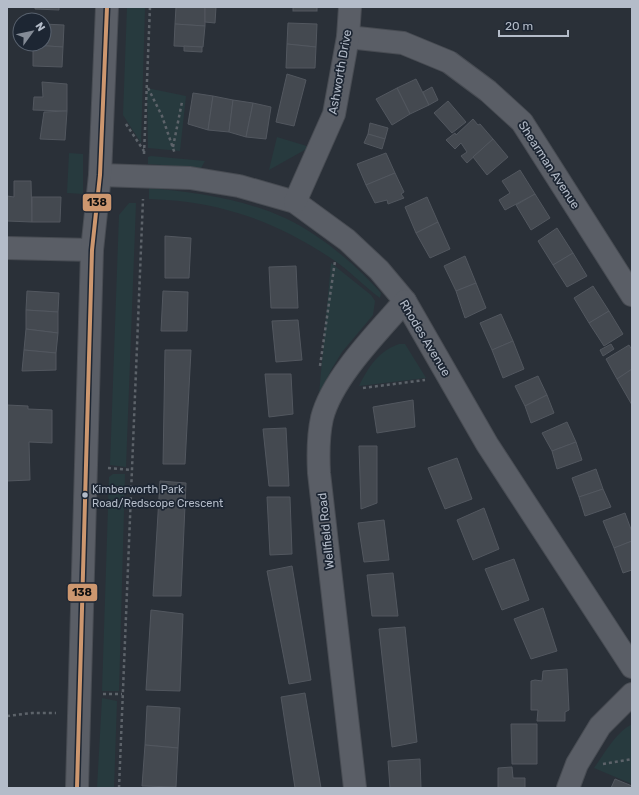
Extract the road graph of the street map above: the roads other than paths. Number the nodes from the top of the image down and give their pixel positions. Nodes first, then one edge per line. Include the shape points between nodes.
1 (107, 7) edge
2 (350, 7) edge
3 (348, 37) junction
4 (100, 175) junction
5 (295, 202) junction
6 (7, 248) edge
7 (92, 250) junction
8 (632, 295) edge
9 (405, 301) junction
10 (632, 667) edge
11 (632, 694) edge
12 (77, 788) edge
13 (354, 788) edge
14 (568, 788) edge

1 - 4 street
2 - 3 street, Ashworth Drive
3 - 5 street, Ashworth Drive via 334,114
3 - 8 street, Shearman Avenue via 403,43 449,62 488,91 522,122
4 - 5 street, Rhodes Avenue via 190,178 239,186
4 - 7 street
5 - 9 street, Rhodes Avenue via 347,240 379,270
6 - 7 street
7 - 12 street
9 - 10 street, Rhodes Avenue via 487,444
9 - 13 street, Wellfield Road via 362,351 333,392 323,417 318,446
11 - 14 street via 600,726 577,764

